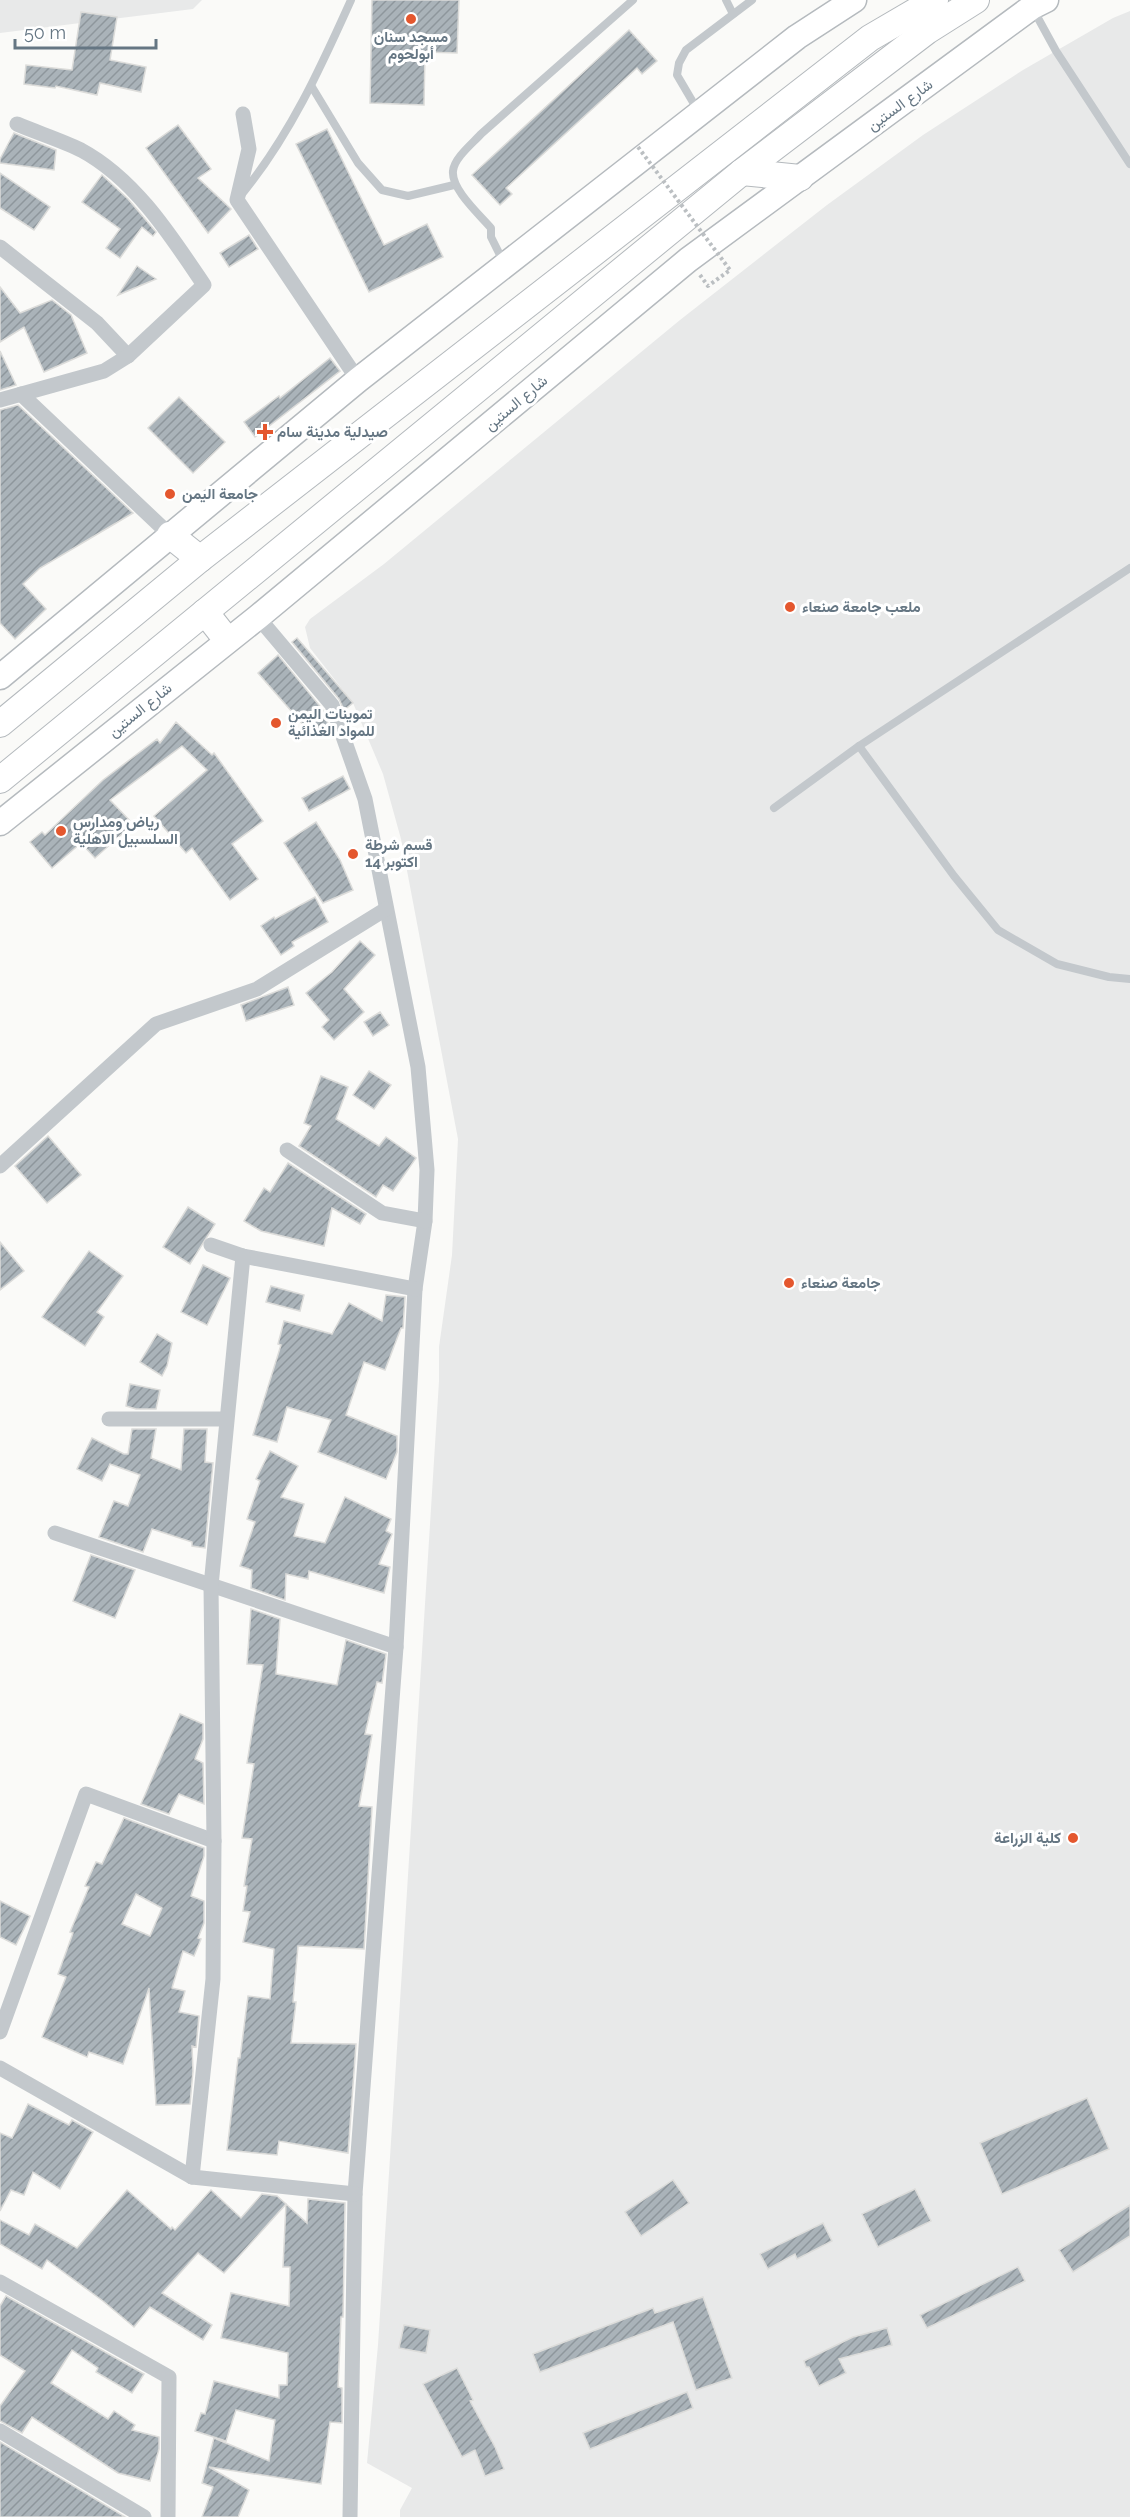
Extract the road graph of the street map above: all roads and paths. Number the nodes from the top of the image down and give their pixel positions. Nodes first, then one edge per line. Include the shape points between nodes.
1 (351, 0) edge
2 (633, 0) edge
3 (726, 0) edge
4 (752, 0) edge
5 (854, 0) edge
6 (935, 0) edge
7 (976, 0) edge
8 (1039, 4) edge
9 (733, 14) junction
10 (312, 87) junction
11 (699, 113) junction
12 (243, 114) dead end
13 (18, 124) dead end
14 (638, 147) dead end
15 (1130, 164) edge
16 (742, 172) junction
17 (800, 178) junction
18 (454, 185) junction
19 (237, 200) junction
20 (0, 247) edge
21 (505, 265) junction
22 (708, 286) dead end
23 (128, 356) junction
24 (358, 380) junction
25 (21, 394) junction
26 (0, 400) edge
27 (170, 535) junction
28 (200, 559) junction
29 (1130, 568) edge
30 (205, 612) junction
31 (258, 616) junction
32 (227, 640) junction
33 (5, 666) edge
34 (0, 724) edge
35 (859, 746) junction
36 (0, 780) edge
37 (774, 808) dead end
38 (0, 823) edge
39 (386, 909) junction
40 (1130, 979) edge
41 (286, 1150) dead end
42 (0, 1166) edge
43 (425, 1221) junction
44 (211, 1245) dead end
45 (243, 1256) junction
46 (415, 1289) junction
47 (109, 1419) dead end
48 (226, 1419) junction
49 (55, 1533) dead end
50 (211, 1586) junction
51 (396, 1647) junction
52 (214, 1841) junction
53 (0, 2032) edge
54 (0, 2068) edge
55 (192, 2177) junction
56 (354, 2194) junction
57 (0, 2282) edge
58 (0, 2431) edge
59 (144, 2517) edge
60 (168, 2517) edge
61 (350, 2517) edge

1 - 10 lane
2 - 18 lane via 481,134 453,170
3 - 9 lane
4 - 9 lane
5 - 11 main road via 797,37
6 - 28 highway via 870,38
7 - 16 highway via 927,31
8 - 15 lane via 1056,51
8 - 17 main road, شارع الستين
9 - 11 lane via 686,50 679,63 677,75
10 - 18 lane via 358,163 382,190 408,196
10 - 19 lane via 268,163
11 - 21 main road
12 - 19 street via 249,149
13 - 23 street via 81,150 112,170 165,226 204,285
14 - 22 path, bridge via 730,270
16 - 17 highway
16 - 30 highway
17 - 31 main road, شارع الستين via 688,260
18 - 21 lane via 491,228 491,237
19 - 24 street
20 - 23 street via 97,322
21 - 24 main road
23 - 25 street via 104,371
24 - 27 main road
25 - 26 street
25 - 27 street
27 - 28 highway
27 - 33 main road
28 - 34 highway
29 - 35 lane
30 - 32 highway
30 - 36 highway
31 - 32 main road, شارع الستين
31 - 39 street via 332,705 365,799
32 - 38 main road, شارع الستين
35 - 37 lane
35 - 40 lane via 998,930 1057,964
39 - 42 street via 257,988 156,1024
39 - 43 street via 418,1067 427,1170
41 - 43 street via 382,1213
43 - 46 street
44 - 45 street
45 - 46 street
45 - 48 street
46 - 51 street
47 - 48 street
48 - 50 street
49 - 50 street
50 - 51 street
50 - 52 street
51 - 56 street
52 - 53 street via 86,1794
52 - 55 street via 213,1979
54 - 55 street
55 - 56 street
56 - 61 street
57 - 60 street via 169,2377
58 - 59 street

